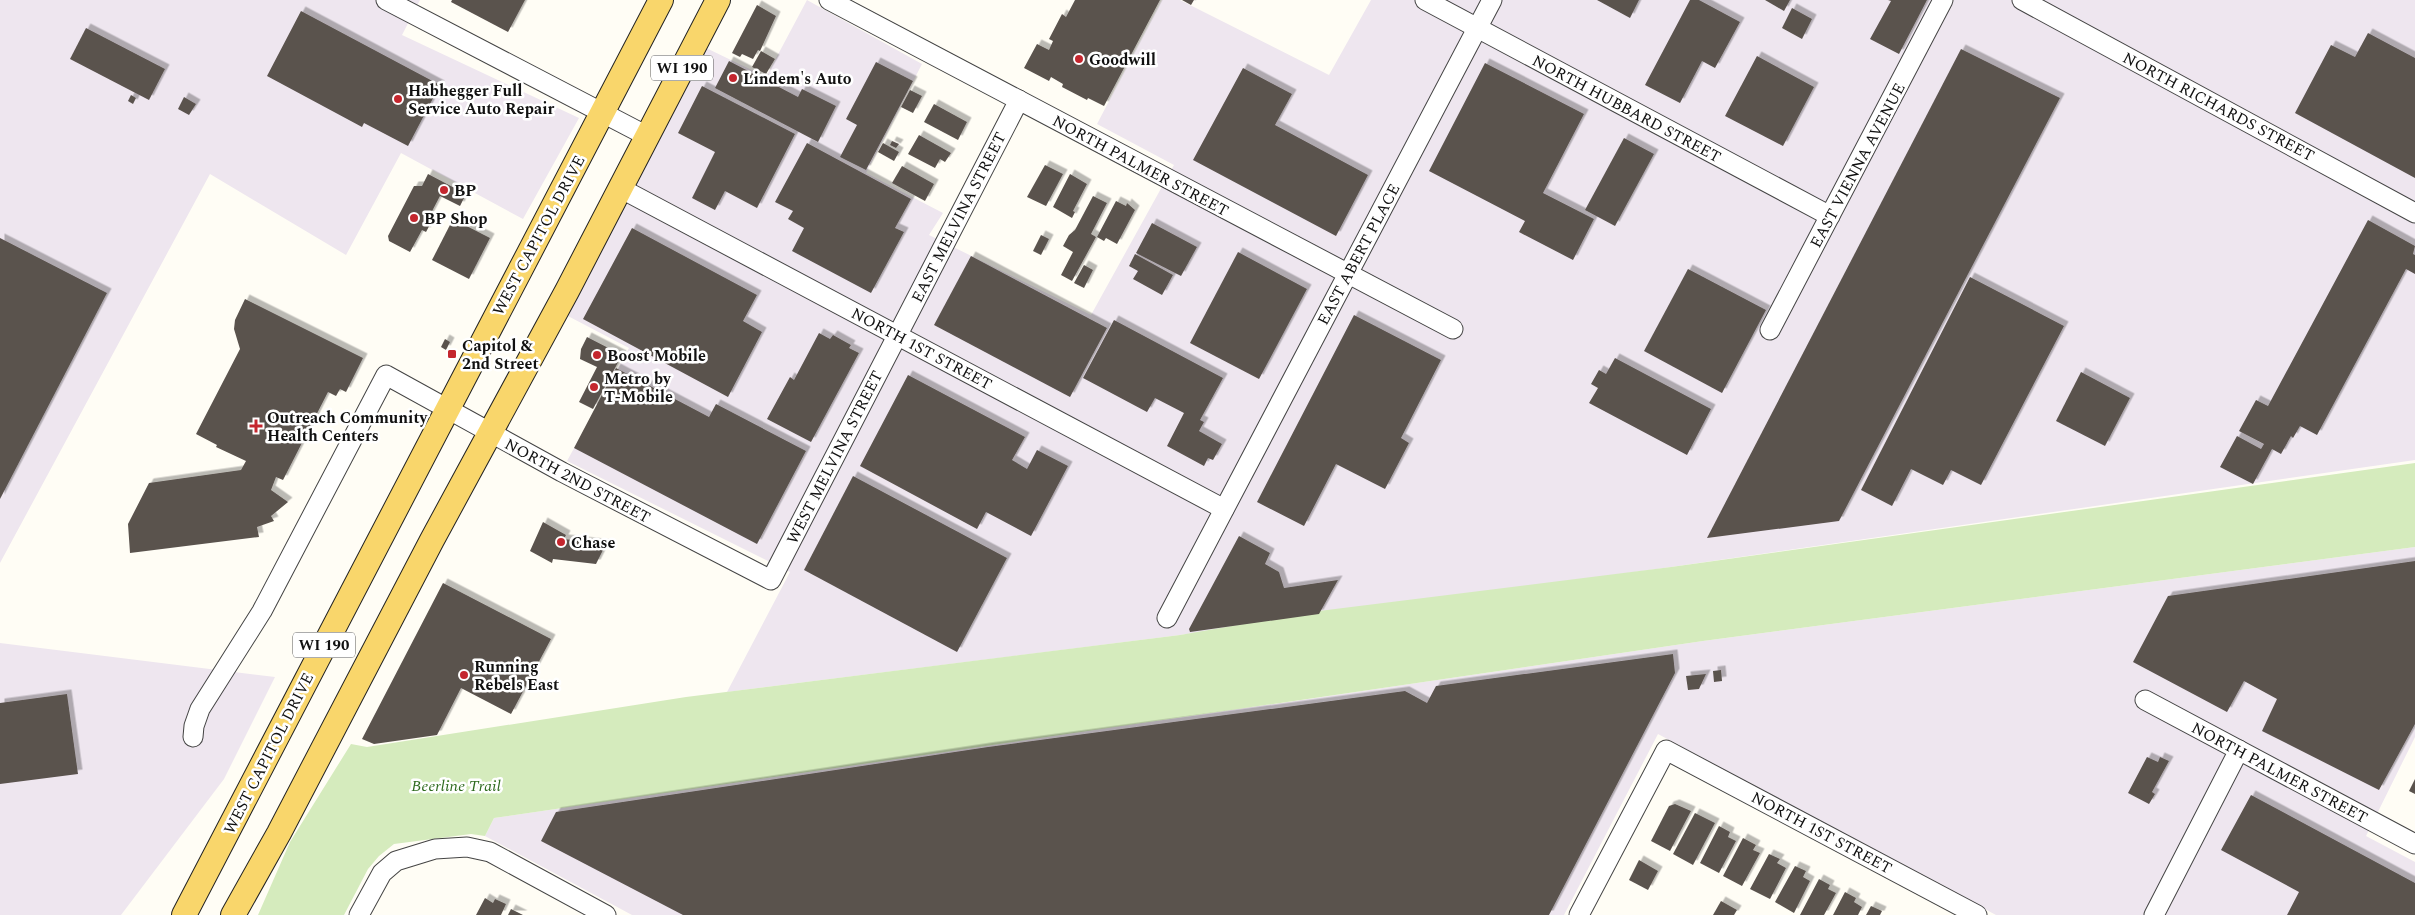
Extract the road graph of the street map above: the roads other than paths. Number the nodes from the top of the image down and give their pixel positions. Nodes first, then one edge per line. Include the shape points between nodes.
1 (386, 0) edge
2 (661, 0) edge
3 (718, 0) edge
4 (829, 0) edge
5 (1425, 0) edge
6 (1492, 0) edge
7 (1943, 0) edge
8 (2022, 0) edge
9 (1477, 28) junction
10 (1019, 100) junction
11 (602, 113) junction
12 (647, 136) junction
13 (620, 188) junction
14 (2415, 212) edge
15 (1830, 216) junction
16 (1348, 274) junction
17 (1452, 329) dead end
18 (1770, 330) dead end
19 (897, 335) junction
20 (448, 408) junction
21 (490, 433) junction
22 (1224, 509) junction
23 (772, 580) joint
24 (1167, 618) dead end
25 (2145, 700) dead end
26 (193, 737) dead end
27 (2240, 750) junction
28 (279, 834) junction
29 (2415, 844) edge
30 (200, 882) junction
31 (601, 914) edge
32 (176, 915) edge
33 (184, 915) edge
34 (233, 915) edge
35 (250, 915) edge
36 (359, 915) edge
37 (1579, 915) edge
38 (1977, 915) edge
39 (2154, 915) edge

1 - 11 street
2 - 11 main road, WI 190
3 - 12 main road, WI 190
4 - 10 street, NORTH PALMER STREET
5 - 9 street, NORTH HUBBARD STREET
6 - 9 street, EAST ABERT PLACE
7 - 15 street, EAST VIENNA AVENUE
8 - 14 street, NORTH RICHARDS STREET
9 - 15 street, NORTH HUBBARD STREET
9 - 16 street, EAST ABERT PLACE
10 - 16 street, NORTH PALMER STREET
10 - 19 street, EAST MELVINA STREET
11 - 12 street
11 - 20 main road, WEST CAPITOL DRIVE / WI 190
12 - 13 main road, WI 190
13 - 19 street, NORTH 1ST STREET
13 - 21 main road, WI 190
15 - 18 street, EAST VIENNA AVENUE
16 - 17 street, NORTH PALMER STREET
16 - 22 street, EAST ABERT PLACE
19 - 22 street, NORTH 1ST STREET
19 - 23 street, WEST MELVINA STREET
20 - 21 street, NORTH 2ND STREET
20 - 26 street, NORTH 2ND STREET via 386,375 262,611 200,709
20 - 30 main road, WEST CAPITOL DRIVE / WI 190
21 - 23 street, NORTH 2ND STREET
21 - 28 main road, WI 190
22 - 24 street, EAST ABERT PLACE
25 - 27 street, NORTH PALMER STREET
27 - 29 street, NORTH PALMER STREET
27 - 39 street
28 - 34 main road, WI 190
28 - 35 main road
30 - 32 main road
30 - 33 main road, WEST CAPITOL DRIVE / WI 190
31 - 36 street via 490,852 477,848 435,849 401,858 387,867
37 - 38 street, NORTH 1ST STREET via 1666,750

